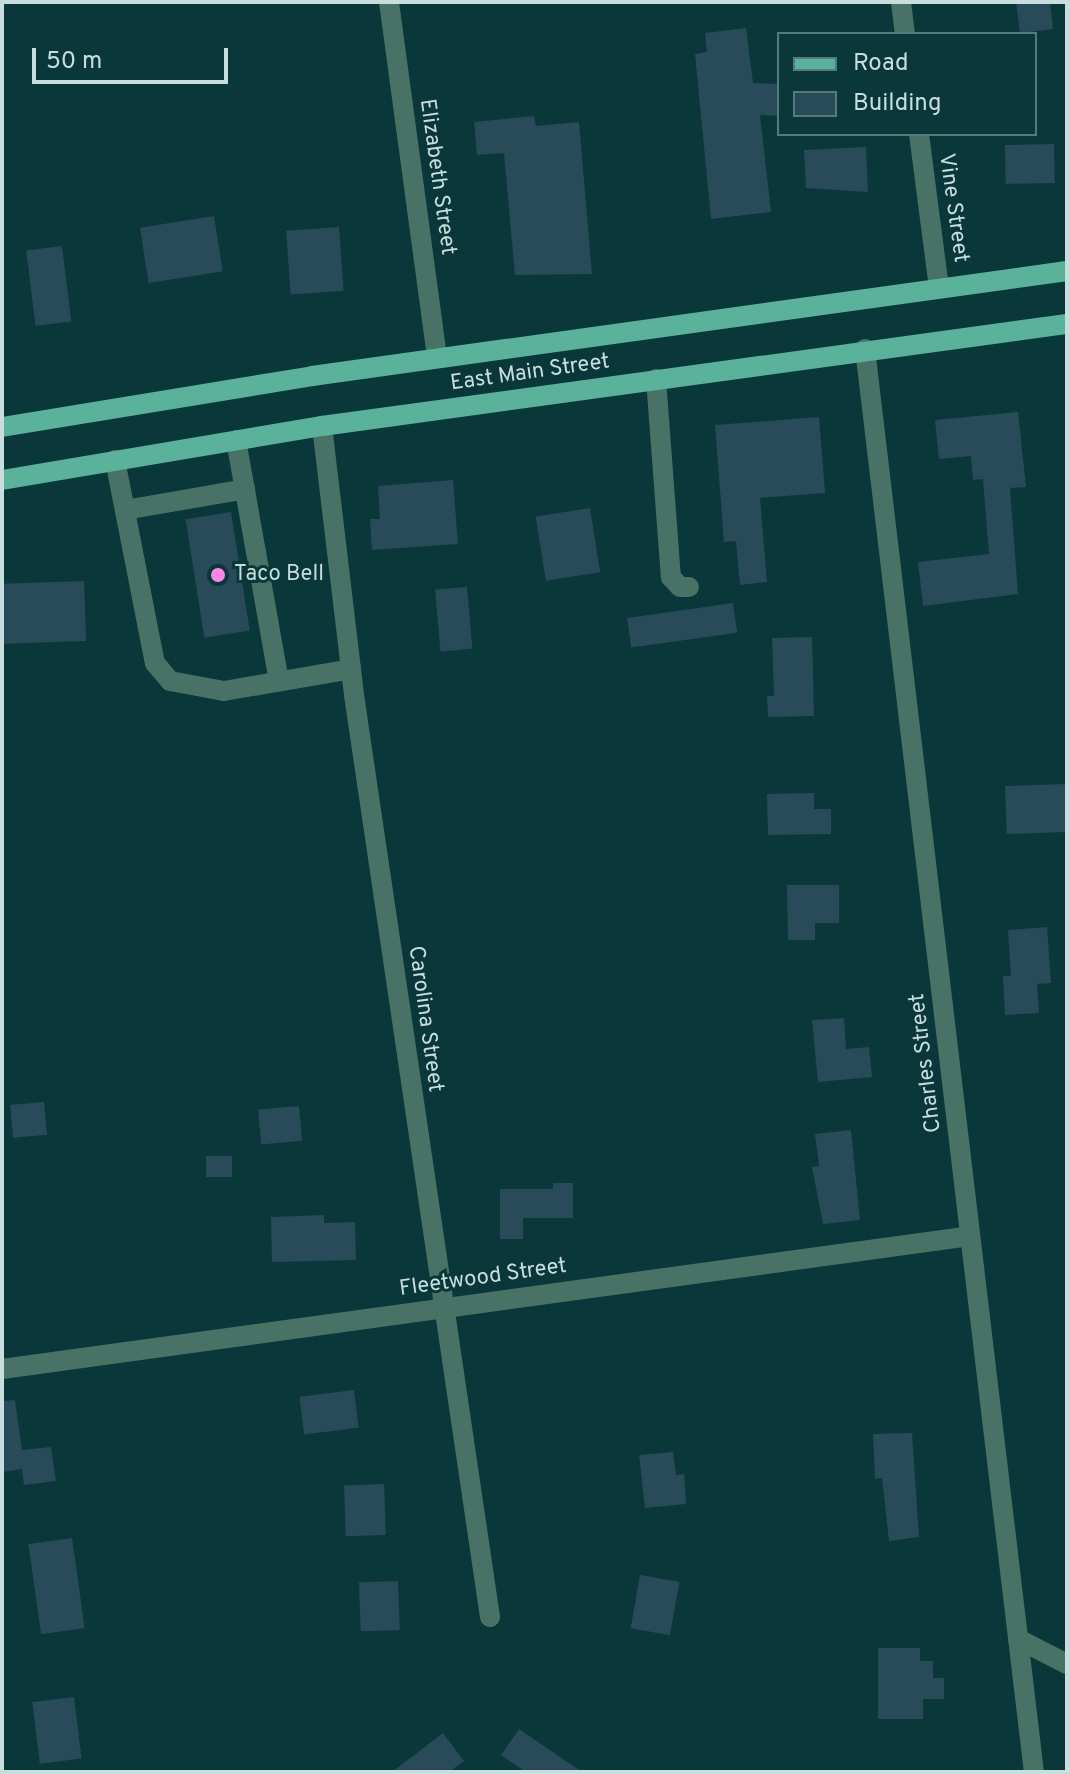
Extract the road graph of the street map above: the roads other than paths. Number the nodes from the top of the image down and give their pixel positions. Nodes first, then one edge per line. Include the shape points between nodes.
1 (389, 2) edge
2 (901, 2) edge
3 (905, 32) edge
4 (919, 136) edge
5 (1067, 271) edge
6 (939, 288) junction
7 (1067, 324) edge
8 (865, 349) junction
9 (437, 358) junction
10 (656, 379) junction
11 (322, 426) junction
12 (2, 427) edge
13 (236, 440) junction
14 (115, 460) junction
15 (2, 480) edge
16 (245, 489) junction
17 (125, 510) junction
18 (689, 587) dead end
19 (351, 669) junction
20 (279, 681) junction
21 (970, 1236) junction
22 (443, 1308) junction
23 (2, 1369) edge
24 (490, 1617) dead end
25 (1018, 1639) junction
26 (1067, 1664) edge
27 (1034, 1772) edge

1 - 9 street, Elizabeth Street
2 - 3 street
4 - 6 street, Vine Street
5 - 6 main road, East Main Street
6 - 9 main road, East Main Street
7 - 8 main road, East Main Street
8 - 10 main road, East Main Street
8 - 21 street, Charles Street
9 - 12 main road, East Main Street
10 - 11 main road, East Main Street
10 - 18 street via 671,577 680,587
11 - 13 main road, East Main Street
11 - 19 street, Carolina Street
13 - 14 main road, East Main Street
13 - 16 street
14 - 15 main road, East Main Street
14 - 17 street
16 - 17 street
16 - 20 street
17 - 20 street via 155,663 170,681 224,691
19 - 20 street
19 - 22 street, Carolina Street
21 - 22 street, Fleetwood Street
21 - 25 street, Charles Street
22 - 23 street, Fleetwood Street
22 - 24 street, Carolina Street
25 - 26 street
25 - 27 street, Charles Street

